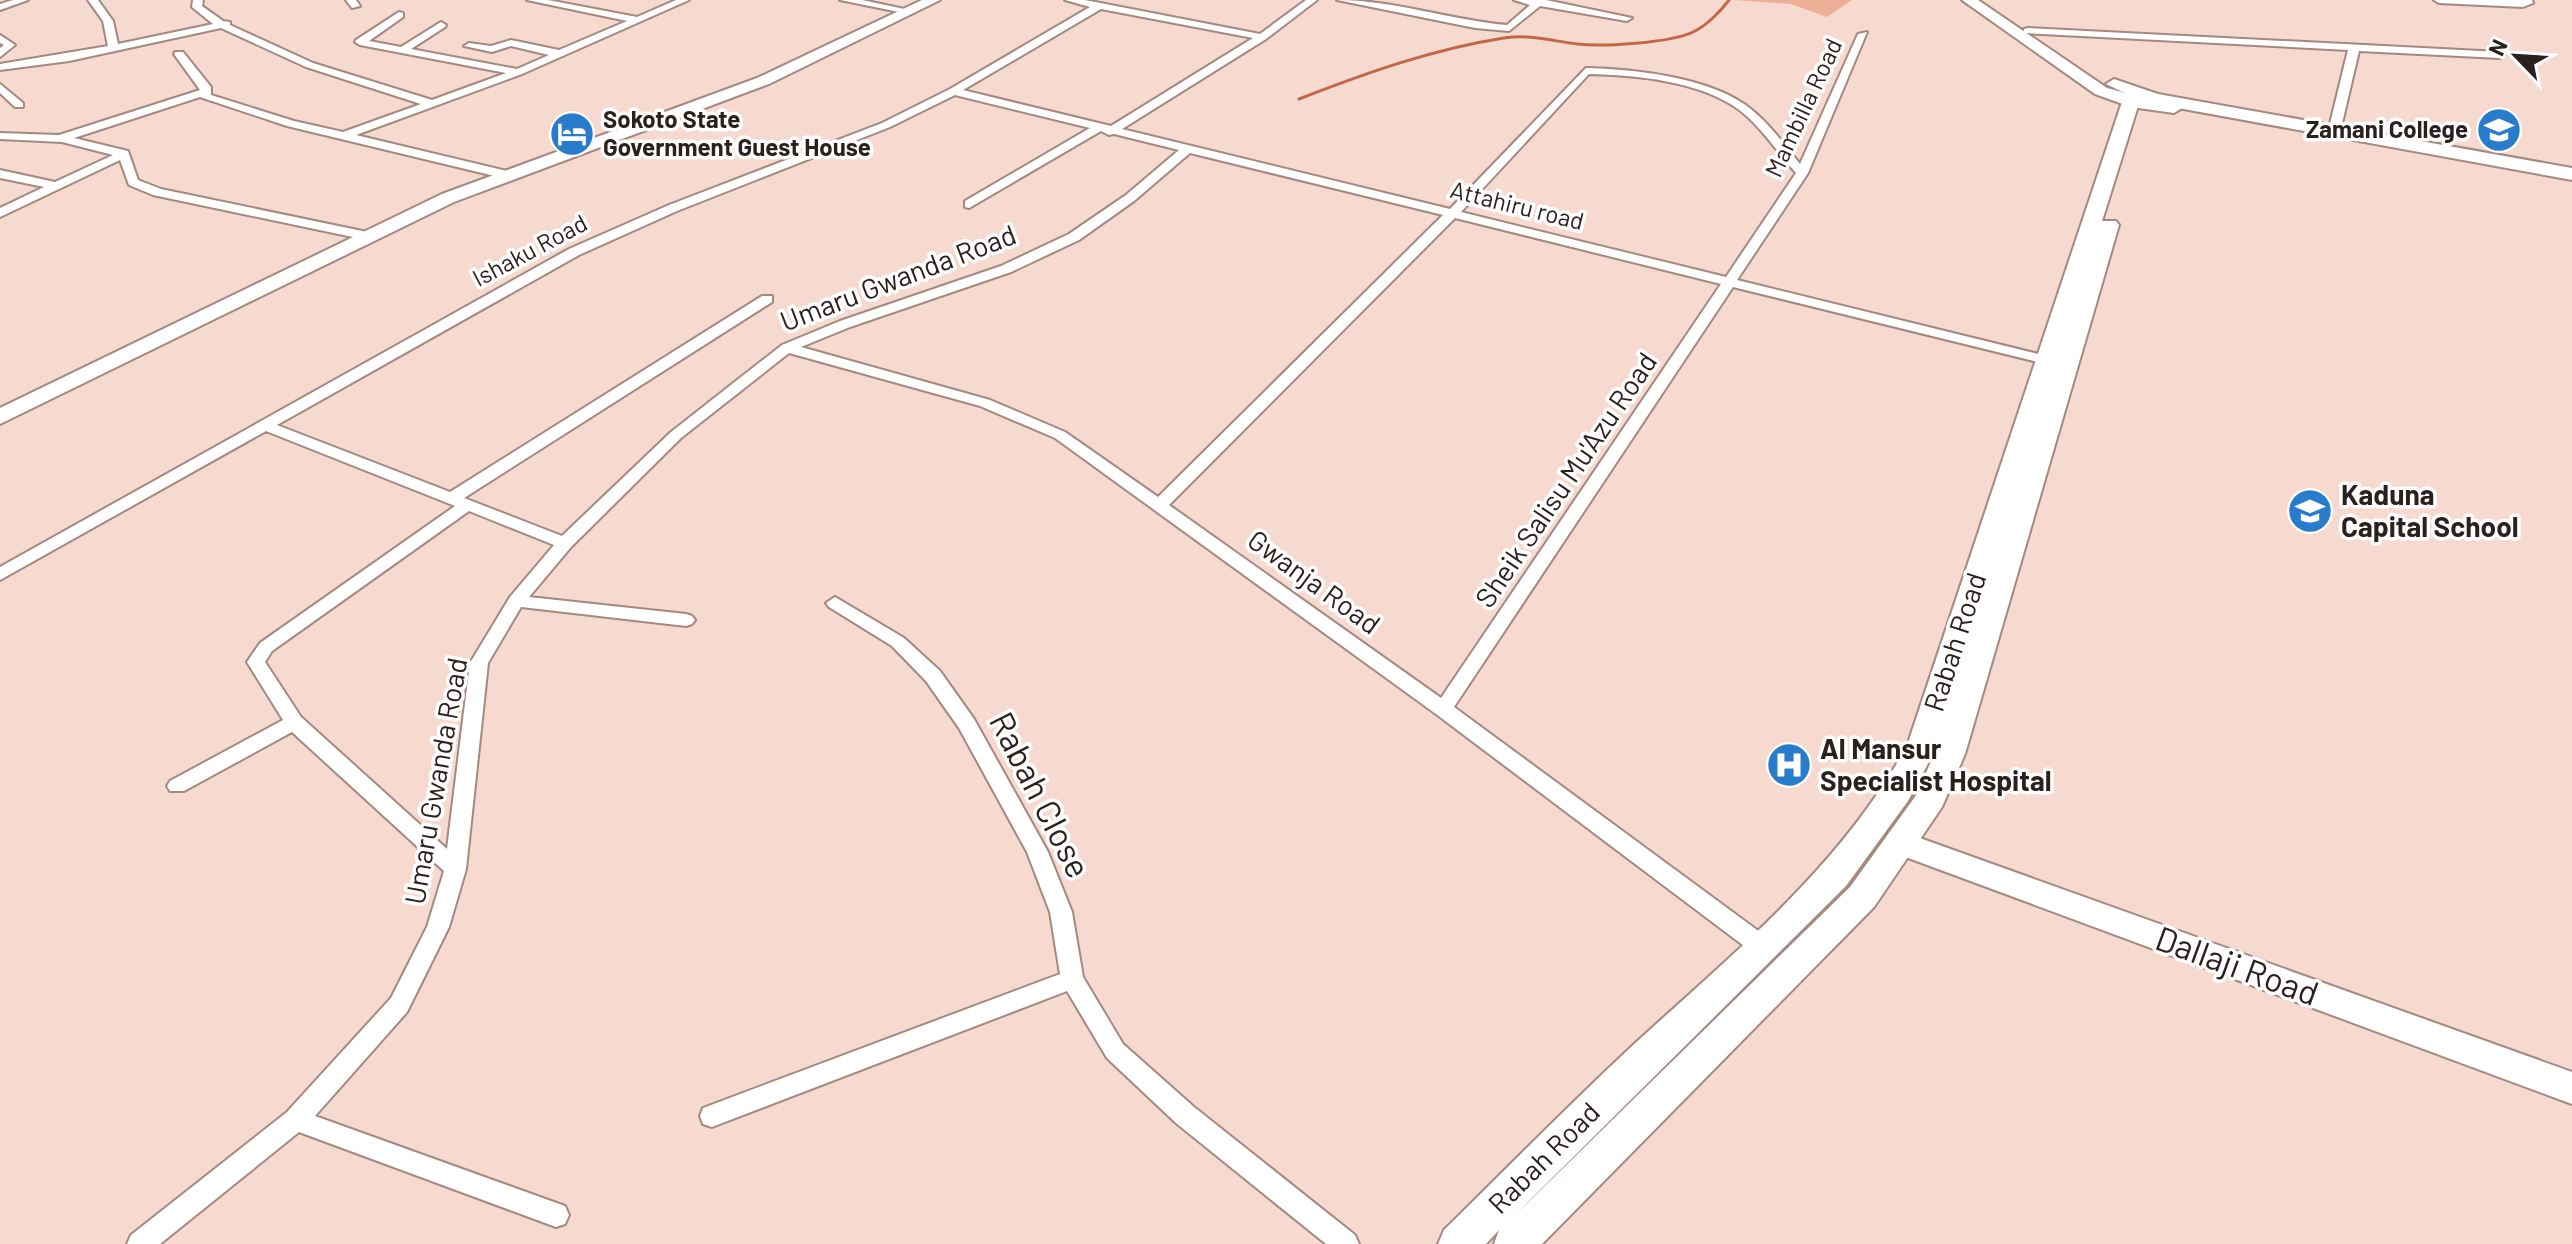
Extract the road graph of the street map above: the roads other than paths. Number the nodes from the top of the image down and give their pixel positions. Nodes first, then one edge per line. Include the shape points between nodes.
1 (23, 0) edge
2 (93, 0) edge
3 (198, 0) edge
4 (532, 0) edge
5 (684, 0) edge
6 (845, 0) edge
7 (933, 0) edge
8 (1070, 0) edge
9 (1312, 0) edge
10 (1342, 0) edge
11 (1519, 0) edge
12 (1969, 0) edge
13 (1982, 0) edge
14 (2439, 0) edge
15 (2527, 0) edge
16 (1540, 2) edge
17 (1099, 6) junction
18 (0, 7) edge
19 (909, 11) junction
20 (399, 15) dead end
21 (1627, 18) dead end
22 (638, 20) junction
23 (226, 24) junction
24 (441, 25) dead end
25 (2028, 31) junction
26 (1863, 34) dead end
27 (1262, 37) junction
28 (0, 38) edge
29 (469, 46) dead end
30 (113, 47) junction
31 (405, 48) junction
32 (2354, 48) junction
33 (0, 54) edge
34 (179, 54) dead end
35 (561, 54) junction
36 (2500, 55) dead end
37 (0, 67) edge
38 (518, 72) junction
39 (0, 87) edge
40 (2108, 88) junction
41 (954, 91) junction
42 (205, 92) junction
43 (433, 104) junction
44 (19, 105) dead end
45 (2138, 108) junction
46 (1104, 130) junction
47 (2334, 133) junction
48 (0, 136) edge
49 (344, 136) junction
50 (62, 139) junction
51 (1186, 150) junction
52 (124, 154) junction
53 (1802, 173) junction
54 (0, 174) edge
55 (507, 175) junction
56 (2572, 177) edge
57 (56, 186) junction
58 (969, 204) dead end
59 (0, 213) edge
60 (1453, 213) junction
61 (367, 236) junction
62 (1733, 281) junction
63 (767, 299) dead end
64 (787, 348) junction
65 (2057, 363) junction
66 (0, 417) edge
67 (264, 425) junction
68 (461, 501) junction
69 (1159, 505) junction
70 (565, 543) junction
71 (0, 574) edge
72 (516, 601) junction
73 (835, 603) dead end
74 (686, 620) dead end
75 (1443, 709) junction
76 (294, 722) junction
77 (177, 786) dead end
78 (1903, 844) junction
79 (455, 869) junction
80 (1764, 948) junction
81 (1072, 979) junction
82 (2572, 1088) edge
83 (712, 1116) dead end
84 (296, 1120) junction
85 (556, 1215) dead end
86 (140, 1244) edge
87 (1346, 1244) edge
88 (1458, 1244) edge
89 (1514, 1244) edge

1 - 18 street
2 - 30 street via 108,21
3 - 23 street via 197,7 205,14
4 - 22 street
5 - 22 street
6 - 19 street
7 - 19 street
8 - 17 street
9 - 27 street
10 - 16 street via 1509,28
11 - 16 street
12 - 40 street
13 - 25 street
14 - 15 street
16 - 21 street
17 - 27 street
17 - 41 street, Ishaku Road
19 - 55 street via 763,81
20 - 31 street via 360,42
22 - 35 street
23 - 30 street
23 - 43 street via 326,70
24 - 31 street
25 - 32 street
25 - 40 street
26 - 53 street, Mambilla Road
27 - 46 street
28 - 33 street via 10,45
29 - 35 street via 492,49 511,43
30 - 37 street
31 - 38 street
32 - 36 street
32 - 47 street
34 - 42 street
35 - 38 street
38 - 43 street
39 - 44 street
40 - 45 main road
40 - 45 main road
41 - 46 street, Attahiru road
41 - 67 street, Ishaku Road via 850,141 574,252
42 - 49 street via 205,97 238,109
42 - 50 street
43 - 49 street
45 - 47 main road
45 - 47 main road via 2174,108
45 - 65 main road, Rabah Road
46 - 51 street, Attahiru road
46 - 58 street
47 - 56 main road
48 - 50 street
49 - 55 street
50 - 52 street
51 - 60 street, Attahiru road
51 - 64 street, Umaru Gwanda Road via 1074,237 1006,269
52 - 57 street
52 - 61 street via 133,182 157,192
53 - 60 street via 1731,99 1586,71
53 - 62 street, Mambilla Road
54 - 57 street
55 - 61 street
57 - 59 street
60 - 62 street, Attahiru road
60 - 69 street
61 - 66 street
62 - 65 street, Attahiru road
62 - 75 street, Sheik Salisu Mu'Azu Road
63 - 68 street
64 - 69 street, Gwanja Road via 998,408 1060,435
64 - 70 street, Umaru Gwanda Road via 676,435
65 - 78 main road, Rabah Road via 1950,754
65 - 80 main road, Rabah Road via 1922,746 1902,788 1829,886
67 - 68 street
67 - 71 street, Ishaku Road
68 - 70 street
68 - 76 street via 266,647 256,662
69 - 75 street, Gwanja Road
70 - 72 street, Umaru Gwanda Road
72 - 74 street
72 - 79 street, Umaru Gwanda Road via 479,663
73 - 81 street, Rabah Close via 898,642 933,676 967,724 1047,876 1061,912
75 - 80 street, Gwanja Road
76 - 77 street
76 - 79 street
78 - 82 street, Dallaji Road
78 - 89 main road, Rabah Road via 1862,897
79 - 84 street, Umaru Gwanda Road via 438,927 399,1005
80 - 88 main road, Rabah Road
81 - 83 street
81 - 87 street, Rabah Close via 1115,1051 1185,1115
84 - 85 street
84 - 86 street, Umaru Gwanda Road

